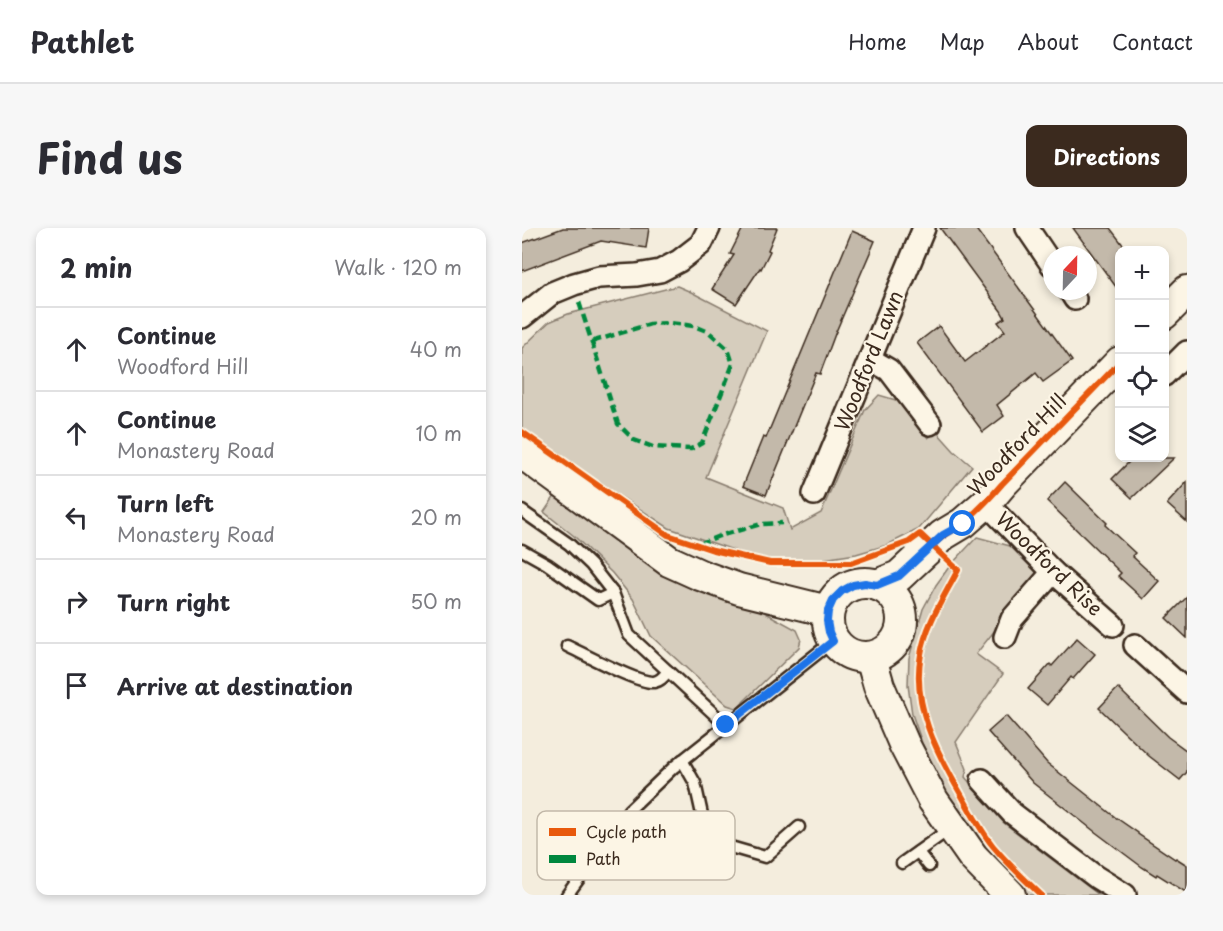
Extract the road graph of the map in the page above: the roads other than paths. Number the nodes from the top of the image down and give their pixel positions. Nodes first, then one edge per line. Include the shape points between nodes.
1 (709, 228) edge
2 (924, 228) edge
3 (1027, 228) edge
4 (1043, 252) edge
5 (1187, 291) edge
6 (1169, 309) edge
7 (523, 313) edge
8 (1187, 352) edge
9 (870, 359) junction
10 (1115, 366) edge
11 (1169, 370) edge
12 (930, 424) dead end
13 (522, 453) edge
14 (814, 494) dead end
15 (986, 503) junction
16 (522, 511) edge
17 (963, 524) junction
18 (522, 550) edge
19 (1053, 572) junction
20 (877, 585) junction
21 (613, 593) junction
22 (828, 611) junction
23 (902, 611) junction
24 (1113, 625) dead end
25 (1005, 637) dead end
26 (833, 641) junction
27 (1135, 645) dead end
28 (567, 646) dead end
29 (871, 658) junction
30 (668, 671) junction
31 (1187, 692) edge
32 (726, 725) junction
33 (682, 760) junction
34 (982, 780) dead end
35 (628, 811) edge
36 (701, 811) edge
37 (799, 827) dead end
38 (952, 827) junction
39 (735, 848) edge
40 (918, 852) junction
41 (902, 863) dead end
42 (929, 866) dead end
43 (578, 880) edge
44 (567, 895) edge
45 (1010, 895) edge
46 (1125, 895) edge

1 - 7 street via 701,244 660,271 599,277 574,284 552,293
2 - 9 street, Woodford Lawn
3 - 4 street
5 - 6 street
8 - 11 street
9 - 12 street via 889,370
9 - 14 street, Woodford Lawn
10 - 15 street, Woodford Hill
13 - 22 street via 669,561 739,590
15 - 17 street, Woodford Hill
15 - 19 street, Woodford Rise
16 - 21 lane via 568,544
17 - 20 street, Woodford Hill via 943,535 899,576
17 - 23 street, Woodford Hill via 955,545 914,588
18 - 21 lane via 598,600
19 - 24 street, Woodford Rise
19 - 25 street via 1012,619
20 - 22 street via 865,583 847,588 833,600
20 - 23 street via 897,600
21 - 30 lane via 629,635
22 - 26 street
23 - 29 street via 900,636 883,654
26 - 29 street via 850,655
26 - 32 lane
27 - 31 street
28 - 30 lane via 638,680 660,681
29 - 38 street via 904,744
30 - 32 lane
32 - 33 lane
33 - 35 lane
33 - 36 lane via 695,783
34 - 46 street via 1012,813
37 - 39 lane via 765,857
38 - 40 lane
38 - 45 street via 973,857
40 - 41 lane
40 - 42 lane
43 - 44 lane

